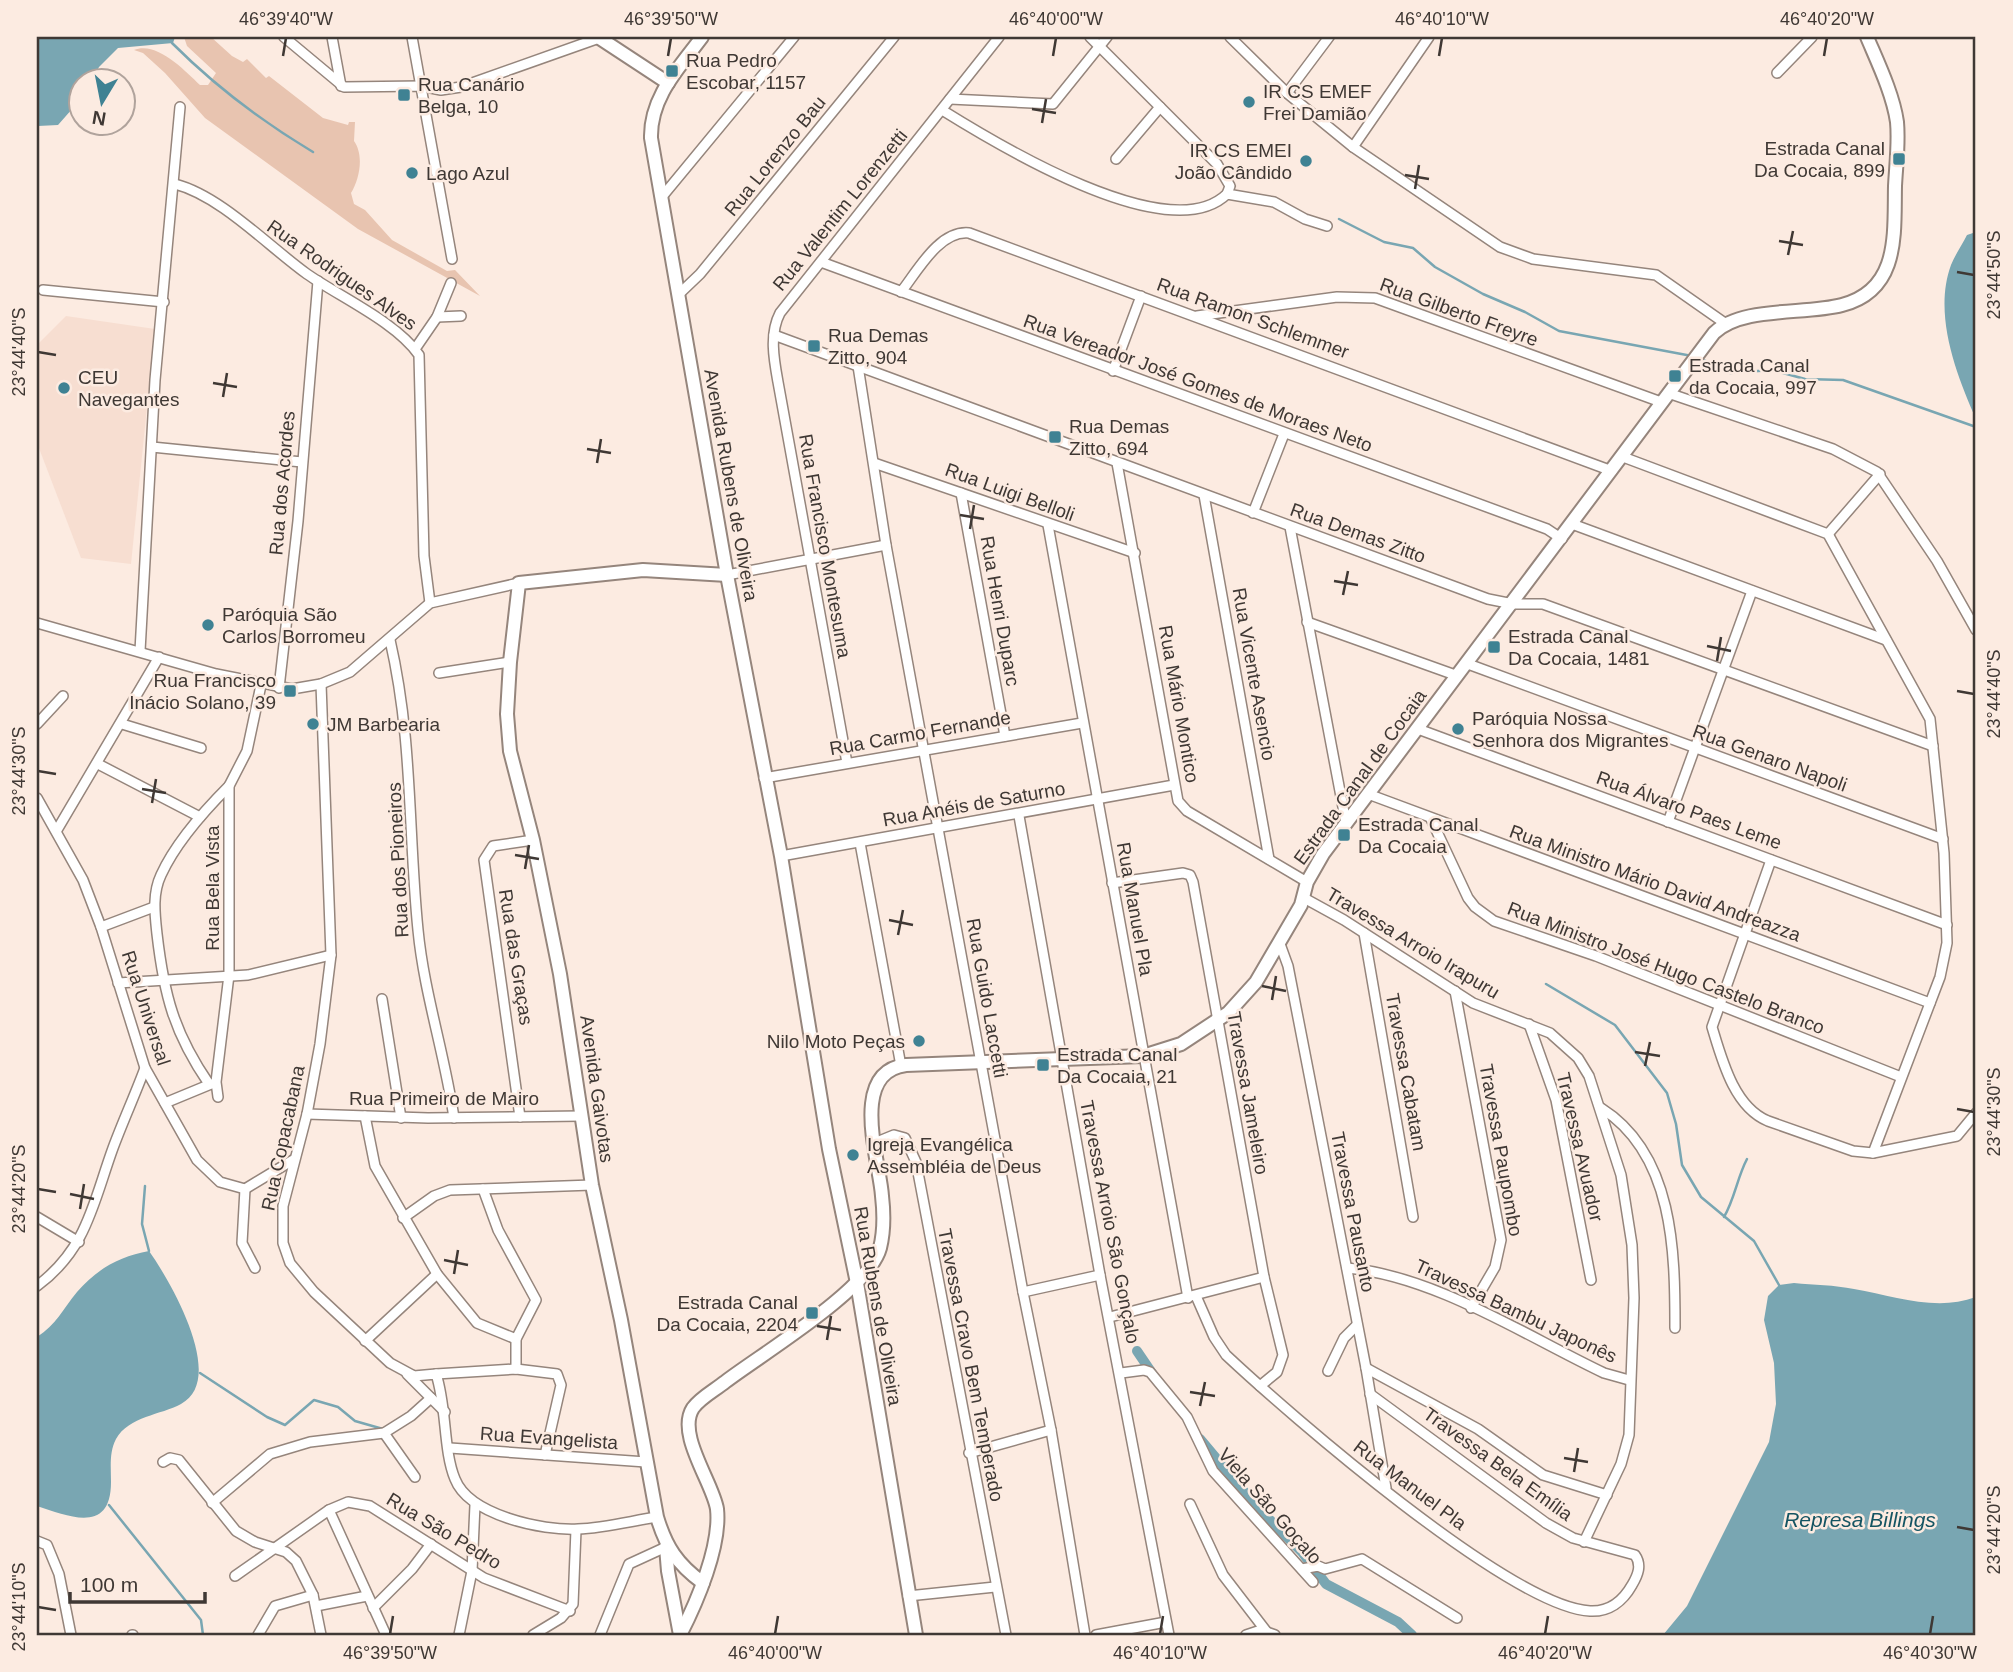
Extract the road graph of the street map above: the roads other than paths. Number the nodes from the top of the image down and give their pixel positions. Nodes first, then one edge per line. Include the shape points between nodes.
1 (284, 37) edge
2 (332, 37) edge
3 (412, 37) edge
4 (600, 37) edge
5 (702, 37) edge
6 (794, 37) edge
7 (894, 37) edge
8 (999, 37) edge
9 (1090, 37) edge
10 (1107, 37) edge
11 (1230, 37) edge
12 (1329, 37) edge
13 (1429, 37) edge
14 (1812, 37) edge
15 (1867, 37) edge
16 (1099, 46) junction
17 (1777, 73) dead end
18 (668, 83) junction
19 (341, 86) junction
20 (421, 86) junction
21 (1287, 93) junction
22 (950, 99) junction
23 (180, 107) dead end
24 (1160, 107) junction
25 (942, 110) junction
26 (1353, 147) junction
27 (1116, 159) dead end
28 (175, 184) junction
29 (1227, 194) junction
30 (661, 198) junction
31 (1327, 226) dead end
32 (452, 259) dead end
33 (821, 262) junction
34 (318, 281) junction
35 (452, 283) dead end
36 (43, 290) dead end
37 (901, 292) junction
38 (678, 295) junction
39 (1141, 296) junction
40 (164, 302) junction
41 (461, 316) dead end
42 (1197, 316) junction
43 (437, 317) junction
44 (1726, 324) junction
45 (774, 335) junction
46 (415, 349) junction
47 (858, 366) junction
48 (1112, 371) junction
49 (1665, 398) junction
50 (1284, 434) junction
51 (152, 447) junction
52 (1623, 457) junction
53 (302, 462) junction
54 (874, 463) junction
55 (1118, 463) junction
56 (1612, 471) junction
57 (1880, 474) junction
58 (961, 493) junction
59 (1204, 495) junction
60 (1253, 513) junction
61 (1572, 524) junction
62 (1048, 526) junction
63 (1290, 527) junction
64 (1828, 534) junction
65 (1562, 539) junction
66 (886, 545) junction
67 (1135, 554) junction
68 (809, 558) junction
69 (727, 575) junction
70 (519, 583) junction
71 (1752, 591) junction
72 (430, 603) junction
73 (1513, 604) junction
74 (1307, 622) junction
75 (37, 624) edge
76 (1976, 630) edge
77 (390, 640) junction
78 (1885, 640) junction
79 (140, 651) junction
80 (159, 657) junction
81 (510, 662) junction
82 (1468, 664) junction
83 (1724, 670) junction
84 (439, 673) dead end
85 (1458, 676) junction
86 (321, 684) junction
87 (261, 685) junction
88 (279, 688) junction
89 (63, 696) dead end
90 (1082, 723) junction
91 (37, 724) edge
92 (122, 724) junction
93 (1418, 729) junction
94 (1005, 736) junction
95 (1933, 746) junction
96 (201, 748) dead end
97 (924, 749) junction
98 (1696, 750) junction
99 (847, 763) junction
100 (98, 764) junction
101 (764, 778) junction
102 (1174, 785) junction
103 (229, 786) junction
104 (1368, 794) junction
105 (37, 798) edge
106 (1097, 799) junction
107 (1019, 816) junction
108 (200, 817) junction
109 (1431, 819) junction
110 (1668, 822) junction
111 (1346, 823) junction
112 (939, 828) junction
113 (57, 830) junction
114 (1943, 839) junction
115 (533, 840) junction
116 (860, 843) junction
117 (781, 856) junction
118 (1269, 859) junction
119 (1771, 860) junction
120 (1307, 881) junction
121 (1112, 883) junction
122 (1304, 898) junction
123 (154, 907) junction
124 (1947, 925) junction
125 (100, 927) junction
126 (1364, 933) junction
127 (1744, 935) junction
128 (1280, 944) junction
129 (331, 955) junction
130 (229, 975) junction
131 (162, 980) junction
132 (118, 983) junction
133 (1455, 991) junction
134 (382, 999) dead end
135 (1930, 1003) junction
136 (1718, 1007) junction
137 (1217, 1020) junction
138 (1529, 1024) junction
139 (1143, 1056) junction
140 (1062, 1059) junction
141 (981, 1062) junction
142 (901, 1066) junction
143 (145, 1068) junction
144 (1901, 1077) junction
145 (213, 1083) junction
146 (218, 1097) dead end
147 (165, 1103) junction
148 (1601, 1108) junction
149 (1976, 1113) edge
150 (307, 1114) junction
151 (365, 1116) junction
152 (581, 1116) junction
153 (520, 1117) junction
154 (401, 1118) junction
155 (454, 1118) junction
156 (872, 1144) junction
157 (1873, 1153) junction
158 (293, 1160) junction
159 (592, 1185) junction
160 (245, 1189) junction
161 (483, 1189) junction
162 (1413, 1216) dead end
163 (37, 1217) edge
164 (402, 1218) junction
165 (79, 1242) junction
166 (255, 1268) dead end
167 (1346, 1268) junction
168 (437, 1274) junction
169 (1100, 1275) junction
170 (1264, 1277) junction
171 (1591, 1280) dead end
172 (857, 1283) junction
173 (37, 1286) edge
174 (1023, 1292) junction
175 (1192, 1297) junction
176 (1471, 1308) junction
177 (1110, 1317) junction
178 (1357, 1325) junction
179 (1675, 1328) dead end
180 (516, 1339) junction
181 (365, 1342) junction
182 (1366, 1368) junction
183 (516, 1369) junction
184 (1328, 1370) dead end
185 (1121, 1373) junction
186 (407, 1374) junction
187 (436, 1374) junction
188 (1629, 1380) junction
189 (1260, 1386) junction
190 (1370, 1394) junction
191 (431, 1398) junction
192 (445, 1412) junction
193 (1051, 1430) junction
194 (384, 1433) junction
195 (450, 1448) junction
196 (969, 1453) junction
197 (545, 1455) junction
198 (163, 1462) dead end
199 (646, 1462) junction
200 (415, 1477) dead end
201 (1386, 1488) junction
202 (1607, 1495) junction
203 (212, 1503) junction
204 (1190, 1504) dead end
205 (475, 1505) junction
206 (329, 1510) junction
207 (657, 1517) junction
208 (576, 1530) junction
209 (37, 1541) edge
210 (1584, 1542) junction
211 (431, 1544) junction
212 (666, 1547) junction
213 (278, 1548) junction
214 (1303, 1569) junction
215 (472, 1571) junction
216 (1638, 1571) joint
217 (235, 1576) dead end
218 (1313, 1582) dead end
219 (703, 1583) junction
220 (995, 1587) junction
221 (313, 1595) junction
222 (367, 1596) junction
223 (908, 1596) junction
224 (316, 1606) junction
225 (373, 1608) junction
226 (570, 1611) junction
227 (1457, 1618) dead end
228 (1166, 1622) junction
229 (1271, 1633) edge
230 (71, 1635) edge
231 (258, 1635) edge
232 (321, 1635) edge
233 (386, 1635) edge
234 (459, 1635) edge
235 (533, 1635) edge
236 (600, 1635) edge
237 (680, 1635) edge
238 (915, 1635) edge
239 (1006, 1635) edge
240 (1085, 1635) edge
241 (1096, 1635) edge
242 (1169, 1635) edge
243 (1246, 1635) edge

1 - 19 street
2 - 19 street
3 - 20 street
4 - 18 main road
4 - 20 street via 470,85 441,90
5 - 18 main road, Avenida Rubens de Oliveira
6 - 30 street
7 - 38 street, Rua Lorenzo Bau via 708,265
8 - 22 street, Rua Valentim Lorenzetti
9 - 16 street
10 - 16 street
11 - 21 street
12 - 21 street
13 - 26 street
14 - 17 street
15 - 44 main road, Estrada Canal de Cocaia via 1897,124 1896,229 1888,269 1867,293 1841,306 1773,313
16 - 22 street via 1053,104
16 - 24 street
18 - 30 main road, Avenida Rubens de Oliveira via 651,124
19 - 20 street
20 - 32 street
21 - 26 street
22 - 25 street, Rua Valentim Lorenzetti
23 - 28 street
24 - 27 street
24 - 29 street via 1223,171 1230,186
25 - 29 street via 1035,165 1124,199 1191,209
25 - 33 street, Rua Valentim Lorenzetti
26 - 44 street via 1500,247 1533,259 1656,275
28 - 34 street, Rua Rodrigues Alves via 210,201
28 - 40 street
29 - 31 street via 1270,201
30 - 38 main road, Avenida Rubens de Oliveira
33 - 37 street, Rua Vereador José Gomes de Moraes Neto
33 - 45 street, Rua Valentim Lorenzetti via 780,313
34 - 46 street, Rua Rodrigues Alves
34 - 53 street, Rua dos Acordes
35 - 43 street
36 - 40 street
37 - 39 street, Rua Ramon Schlemmer via 945,239 963,232
37 - 48 street, Rua Vereador José Gomes de Moraes Neto
38 - 69 main road, Avenida Rubens de Oliveira
39 - 42 street, Rua Ramon Schlemmer
39 - 48 street
40 - 51 street
41 - 43 street
42 - 49 street, Rua Gilberto Freyre via 1337,297 1375,299
42 - 56 street, Rua Ramon Schlemmer
43 - 46 street
44 - 49 main road, Estrada Canal de Cocaia via 1708,339
45 - 47 street, Rua Demas Zitto
45 - 68 street, Rua Francisco Montesuma
46 - 72 street, Rua Rodrigues Alves via 421,366 424,556
47 - 54 street, Rua Guido Laccetti
47 - 55 street, Rua Demas Zitto
48 - 50 street, Rua Vereador José Gomes de Moraes Neto
49 - 52 main road, Estrada Canal de Cocaia
49 - 57 street, Rua Gilberto Freyre via 1833,449
50 - 60 street
50 - 65 street, Rua Vereador José Gomes de Moraes Neto via 1547,529
51 - 53 street
51 - 79 street
52 - 56 main road, Estrada Canal de Cocaia
52 - 64 street
53 - 88 street, Rua dos Acordes
54 - 58 street, Rua Luigi Belloli
54 - 66 street, Rua Guido Laccetti
55 - 59 street, Rua Demas Zitto
55 - 67 street, Rua Mário Montico
56 - 61 main road, Estrada Canal de Cocaia
57 - 64 street
57 - 76 street, Rua Gilberto Freyre
58 - 62 street, Rua Luigi Belloli
58 - 94 street, Rua Henri Duparc
59 - 60 street, Rua Demas Zitto
59 - 118 street, Rua Vicente Asencio
60 - 63 street, Rua Demas Zitto
61 - 65 main road, Estrada Canal de Cocaia
61 - 71 street
62 - 67 street, Rua Luigi Belloli
62 - 90 street, Rua Manuel Pla
63 - 73 street, Rua Demas Zitto
63 - 74 street
64 - 78 street
65 - 73 main road, Estrada Canal de Cocaia
66 - 68 street
66 - 97 street, Rua Guido Laccetti
67 - 102 street, Rua Mário Montico
68 - 69 street
68 - 99 street, Rua Francisco Montesuma
69 - 70 main road via 643,570
69 - 101 main road, Avenida Rubens de Oliveira
70 - 72 street
70 - 81 main road, Avenida Gaivotas
71 - 78 street
71 - 83 street
72 - 77 street
73 - 82 main road, Estrada Canal de Cocaia
73 - 83 street, Rua Demas Zitto via 1543,604
74 - 85 street
74 - 111 street
75 - 79 street
77 - 86 street via 350,672
77 - 155 street, Rua dos Pioneiros via 410,759 418,934
78 - 95 street via 1929,716
79 - 80 street
80 - 87 street
80 - 92 street
81 - 84 street
81 - 115 main road, Avenida Gaivotas via 510,751
82 - 85 main road, Estrada Canal de Cocaia
82 - 98 street, Rua Genaro Napoli
83 - 95 street, Rua Demas Zitto
83 - 98 street
85 - 93 main road, Estrada Canal de Cocaia
86 - 88 street
86 - 129 street, Rua Copacabana
87 - 88 street
87 - 103 street, Rua Bela Vista via 247,751
89 - 91 street
90 - 94 street, Rua Carmo Fernande
90 - 106 street, Rua Manuel Pla
92 - 96 street
92 - 100 street
93 - 104 main road, Estrada Canal de Cocaia
93 - 110 street, Rua Álvaro Paes Leme
94 - 97 street, Rua Carmo Fernande
95 - 114 street
97 - 99 street, Rua Carmo Fernande
97 - 112 street, Rua Guido Laccetti
98 - 110 street
98 - 114 street, Rua Genaro Napoli
99 - 101 street, Rua Carmo Fernande
100 - 108 street
100 - 113 street
101 - 117 main road, Rua Rubens de Oliveira
102 - 106 street, Rua Anéis de Saturno
102 - 118 street, Rua Mário Montico via 1178,801 1187,811
103 - 108 street
103 - 130 street, Rua Bela Vista
104 - 109 street, Rua Ministro Mário David Andreazza
104 - 111 main road, Estrada Canal de Cocaia
105 - 113 street, Rua Universal
106 - 107 street, Rua Anéis de Saturno
106 - 121 street, Rua Manuel Pla
107 - 112 street, Rua Anéis de Saturno
107 - 140 street, Travessa Arroio São Gonçalo
108 - 123 street via 161,875
109 - 127 street, Rua Ministro Mário David Andreazza
109 - 136 street, Rua Ministro José Hugo Castelo Branco via 1468,898 1494,921 1595,956
110 - 119 street, Rua Álvaro Paes Leme
111 - 120 main road, Estrada Canal de Cocaia
112 - 116 street, Rua Anéis de Saturno
112 - 141 street, Rua Guido Laccetti
113 - 125 street, Rua Universal via 83,880
114 - 124 street
115 - 152 main road, Avenida Gaivotas via 563,986
115 - 153 street, Rua das Graças via 492,846 484,860
116 - 117 street, Rua Anéis de Saturno
116 - 142 street
117 - 172 main road, Rua Rubens de Oliveira via 829,1149
118 - 120 street, Rua Mário Montico
119 - 124 street, Rua Álvaro Paes Leme
119 - 127 street
120 - 122 main road, Estrada Canal de Cocaia
121 - 137 street, Travessa Jameleiro via 1190,875
121 - 139 street, Rua Manuel Pla
122 - 126 street, Travessa Arroio Irapuru
122 - 128 main road, Estrada Canal de Cocaia
123 - 125 street
123 - 131 street
124 - 135 street via 1943,967
125 - 132 street, Rua Universal
126 - 133 street, Travessa Arroio Irapuru
126 - 162 street, Travessa Cabatam
127 - 135 street, Rua Ministro Mário David Andreazza
127 - 136 street
128 - 137 main road, Estrada Canal de Cocaia via 1247,993
128 - 167 street, Travessa Pausanto
129 - 130 street via 248,975
129 - 150 street, Rua Copacabana
130 - 131 street
130 - 145 street, Rua Bela Vista
131 - 132 street
131 - 145 street via 178,1032
132 - 143 street, Rua Universal
133 - 138 street, Travessa Arroio Irapuru via 1494,1013
133 - 176 street, Travessa Paupombo via 1501,1240 1496,1267
134 - 154 street
135 - 144 street
136 - 144 street, Rua Ministro José Hugo Castelo Branco
136 - 157 street via 1712,1027 1739,1094 1752,1113 1845,1149
137 - 139 main road, Estrada Canal de Cocaia via 1181,1044
137 - 170 street, Travessa Jameleiro
138 - 148 street, Travessa Arroio Irapuru via 1550,1033 1578,1058
138 - 171 street, Travessa Avuador via 1556,1100
139 - 140 main road, Estrada Canal de Cocaia
139 - 175 street, Rua Manuel Pla
140 - 141 main road, Estrada Canal de Cocaia
140 - 169 street, Travessa Arroio São Gonçalo
141 - 142 main road, Estrada Canal de Cocaia
141 - 174 street, Rua Guido Laccetti
142 - 156 main road via 877,1087 870,1124
143 - 147 street, Rua Universal
143 - 165 street
144 - 157 street
145 - 146 street, Rua Bela Vista
145 - 147 street
147 - 160 street, Rua Universal via 209,1175
148 - 179 street via 1631,1134 1661,1188 1674,1249
148 - 188 street, Travessa Arroio Irapuru via 1620,1175 1632,1245
149 - 157 street via 1957,1136
150 - 151 street, Rua Primeiro de Mairo
150 - 158 street, Rua Copacabana
151 - 154 street, Rua Primeiro de Mairo
151 - 164 street via 375,1166
152 - 153 street, Rua Primeiro de Mairo
152 - 159 main road, Avenida Gaivotas
153 - 155 street, Rua Primeiro de Mairo
154 - 155 street, Rua Primeiro de Mairo
156 - 172 main road via 882,1195 882,1235 877,1256
156 - 196 street, Travessa Cravo Bem Temperado via 899,1136 912,1149
158 - 160 street
158 - 181 street, Rua Copacabana via 284,1206 286,1254 314,1293
159 - 161 street
159 - 199 main road, Avenida Gaivotas
160 - 166 street via 242,1243
161 - 164 street via 441,1193
161 - 180 street via 498,1230 536,1300
163 - 165 street
164 - 168 street
165 - 173 street via 61,1266
167 - 176 street, Travessa Bambu Japonês via 1404,1279
167 - 178 street, Travessa Pausanto
168 - 180 street via 477,1323
168 - 181 street
169 - 174 street
169 - 177 street, Travessa Arroio São Gonçalo
170 - 175 street
170 - 189 street, Travessa Jameleiro via 1283,1360
172 - 219 main road via 692,1409 691,1439 717,1511
172 - 223 main road, Rua Rubens de Oliveira
174 - 193 street, Rua Guido Laccetti
175 - 177 street
175 - 189 street, Rua Manuel Pla via 1220,1347
176 - 188 street, Travessa Bambu Japonês via 1604,1373
177 - 185 street, Travessa Arroio São Gonçalo
178 - 182 street, Travessa Pausanto
178 - 184 street via 1344,1338
180 - 183 street
181 - 186 street, Rua Copacabana
182 - 190 street, Travessa Pausanto
182 - 202 street via 1478,1429 1544,1475
183 - 187 street
183 - 197 street via 553,1372 560,1377
185 - 214 street, Viela São Goçalo via 1150,1373 1187,1417 1213,1471
185 - 228 street, Travessa Arroio São Gonçalo
186 - 187 street
186 - 191 street, Rua Copacabana
187 - 192 street
188 - 202 street, Travessa Arroio Irapuru via 1629,1434
189 - 201 street, Rua Manuel Pla
190 - 201 street, Travessa Pausanto
190 - 210 street, Travessa Bela Emília via 1546,1523
191 - 192 street, Rua Copacabana
191 - 194 street
192 - 195 street
193 - 196 street
193 - 240 street, Rua Guido Laccetti
194 - 200 street
194 - 203 street via 284,1448 270,1454
195 - 197 street, Rua Evangelista
195 - 205 street via 454,1477
196 - 220 street, Travessa Cravo Bem Temperado
197 - 199 street, Rua Evangelista
198 - 203 street via 179,1460
199 - 207 main road, Avenida Gaivotas
201 - 216 street, Rua Manuel Pla via 1501,1572 1568,1608 1595,1611 1611,1607
202 - 210 street, Travessa Arroio Irapuru
203 - 213 street via 242,1535
204 - 229 street via 1229,1585
205 - 208 street via 504,1516
205 - 215 street
206 - 211 street, Rua São Pedro via 348,1502 364,1503
206 - 213 street, Rua São Pedro
206 - 222 street
207 - 208 street
207 - 212 main road, Avenida Gaivotas
208 - 226 street via 575,1598
209 - 230 street via 47,1545 59,1574
210 - 216 street, Travessa Bela Emília via 1630,1552 1639,1562
211 - 215 street, Rua São Pedro
211 - 225 street
212 - 219 main road, Avenida Gaivotas
212 - 236 street via 629,1564
212 - 237 main road
213 - 217 street, Rua São Pedro
213 - 221 street via 296,1560
214 - 218 street, Viela São Goçalo
214 - 227 street via 1325,1569 1362,1559
215 - 226 street, Rua São Pedro
215 - 234 street
219 - 237 main road
220 - 223 street
220 - 239 street, Travessa Cravo Bem Temperado
221 - 224 street
221 - 231 street via 275,1606
222 - 224 street
222 - 225 street
223 - 238 main road, Rua Rubens de Oliveira
224 - 232 street
225 - 233 street
226 - 235 street
228 - 241 street
228 - 242 street, Travessa Arroio São Gonçalo
229 - 243 street

